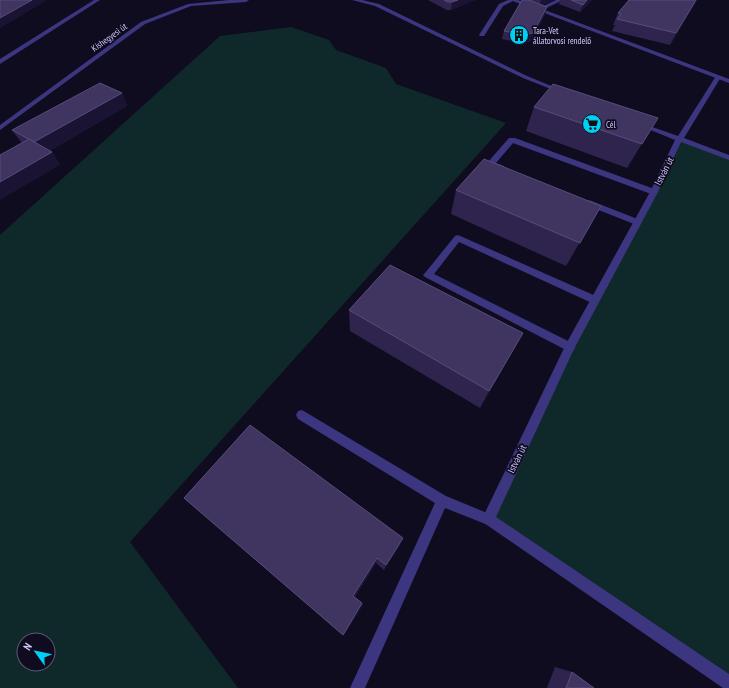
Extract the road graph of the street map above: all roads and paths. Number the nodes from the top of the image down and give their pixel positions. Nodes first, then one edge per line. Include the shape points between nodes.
1 (97, 0) edge
2 (246, 0) edge
3 (355, 0) edge
4 (512, 0) edge
5 (560, 0) edge
6 (538, 10) junction
7 (482, 35) dead end
8 (0, 62) edge
9 (718, 77) junction
10 (729, 80) edge
11 (569, 95) edge
12 (635, 122) edge
13 (0, 128) edge
14 (679, 140) junction
15 (729, 158) edge
16 (506, 170) edge
17 (654, 192) junction
18 (579, 199) edge
19 (637, 222) junction
20 (595, 300) junction
21 (570, 348) junction
22 (302, 415) dead end
23 (442, 500) junction
24 (488, 519) junction
25 (729, 683) edge
26 (357, 688) edge

1 - 8 street
2 - 13 street, Kishegyesi út via 190,5 143,23
3 - 11 street via 378,4 525,77
4 - 6 street
4 - 7 street via 501,5
5 - 6 street
6 - 9 street
9 - 10 street
9 - 14 street, István út
12 - 14 street
14 - 15 street
14 - 17 street, István út
16 - 17 street via 491,164 512,140
17 - 19 street, István út
18 - 19 street
19 - 20 street, István út
20 - 21 street, István út
20 - 21 street via 458,238 428,275
21 - 24 street, István út
22 - 23 street
23 - 24 street
23 - 26 street
24 - 25 street

